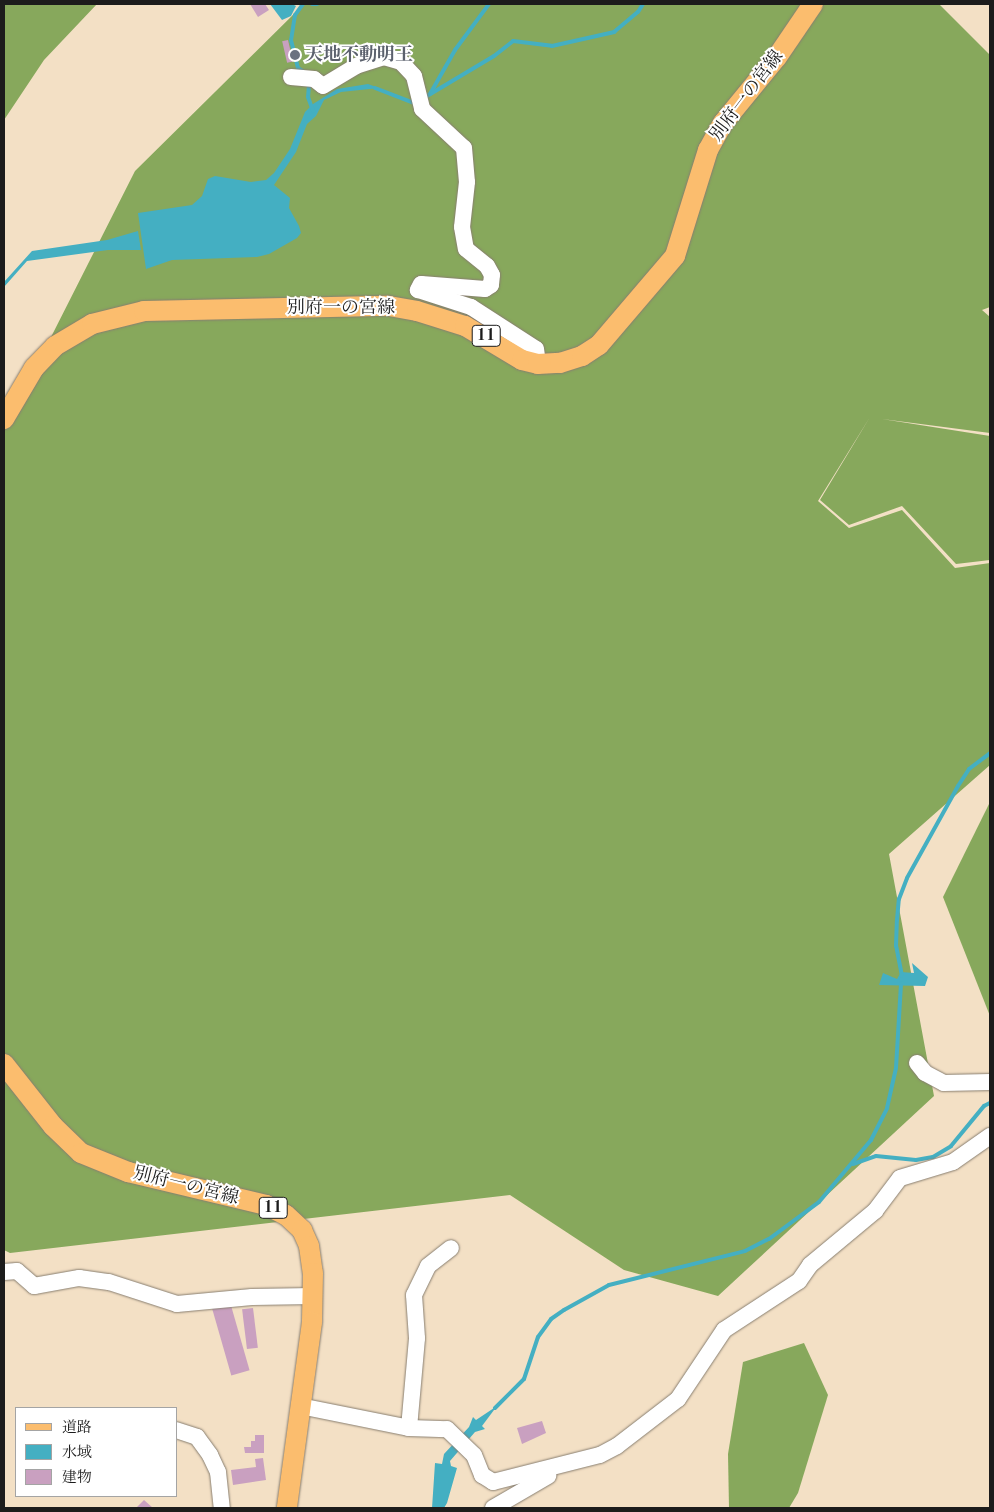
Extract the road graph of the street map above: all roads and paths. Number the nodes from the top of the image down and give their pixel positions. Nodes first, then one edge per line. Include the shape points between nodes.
1 (813, 4) edge
2 (292, 77) dead end
3 (538, 364) junction
4 (4, 419) edge
5 (4, 1064) edge
6 (917, 1064) dead end
7 (990, 1082) edge
8 (990, 1136) edge
9 (451, 1248) dead end
10 (4, 1272) edge
11 (313, 1296) junction
12 (300, 1406) junction
13 (409, 1428) junction
14 (178, 1431) edge
15 (564, 1465) junction
16 (222, 1508) edge
17 (287, 1508) edge
18 (493, 1508) edge

1 - 3 main road, 別府一の宮線 / 11 via 778,57 724,124 708,150 675,256 599,344 582,356 560,363
2 - 3 street via 314,79 323,86 356,66 384,58 401,62 414,76 422,108 464,148 467,182 462,227 466,249 487,266 492,275 491,285 485,289 421,284 418,290 471,307 536,349
3 - 4 main road, 別府一の宮線 / 11 via 522,360 465,326 389,306 144,311 92,324 55,346 34,368
5 - 11 main road, 別府一の宮線 / 11 via 53,1126 81,1154 128,1172 266,1206 286,1215 302,1230 309,1246
6 - 7 street via 944,1083
8 - 15 street via 953,1162 900,1178 875,1211 810,1266 799,1281 724,1330 708,1359 695,1371 685,1390 670,1406 617,1446
9 - 13 street via 428,1266 414,1295 417,1338
10 - 11 street via 17,1271 34,1286 79,1278 110,1282 177,1304 252,1296
11 - 12 main road, 別府一の宮線 / 11
12 - 13 street
12 - 17 main road, 別府一の宮線 / 11
13 - 15 street via 436,1427 454,1434 468,1447 482,1475 494,1482
14 - 16 street via 196,1437 210,1455 218,1472
15 - 18 street

